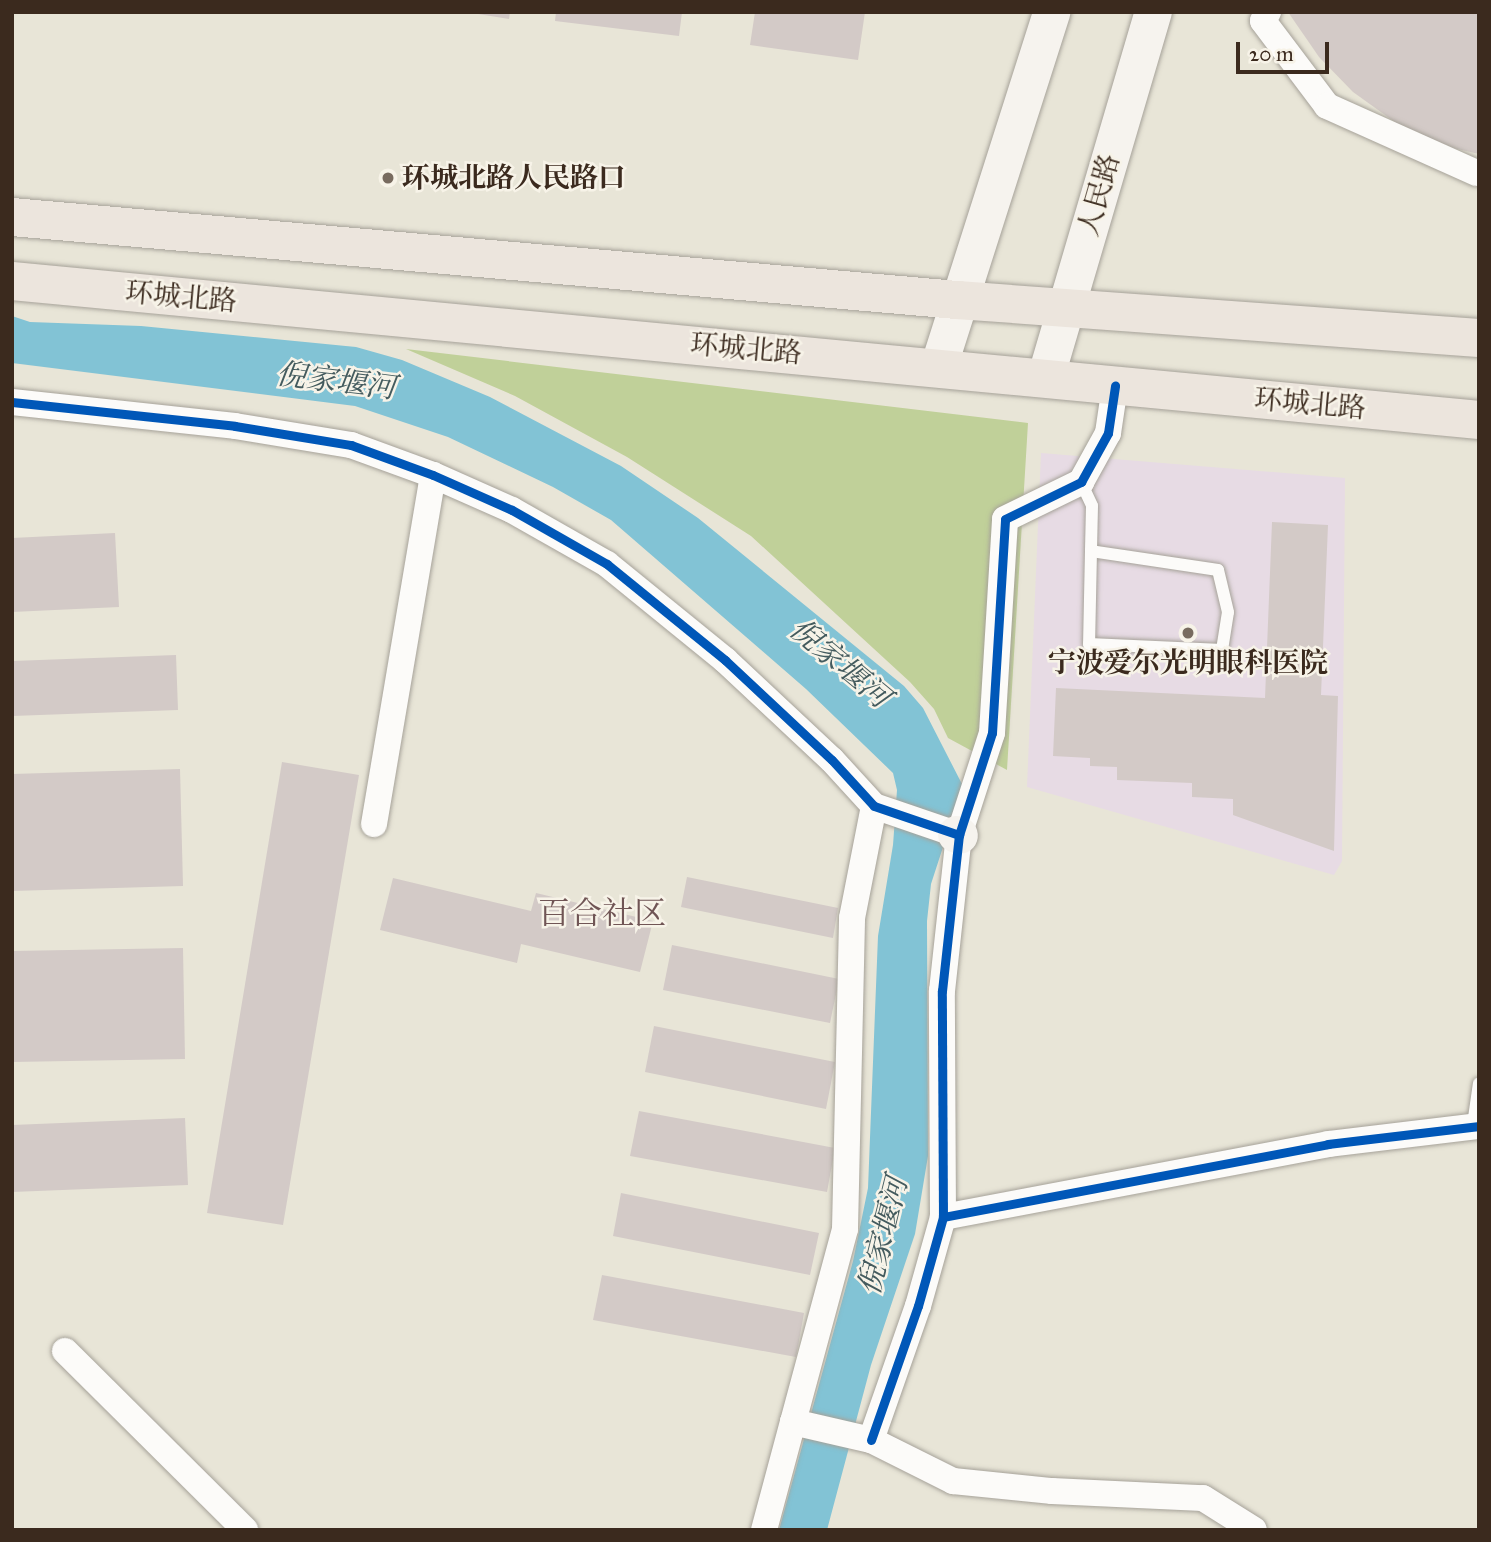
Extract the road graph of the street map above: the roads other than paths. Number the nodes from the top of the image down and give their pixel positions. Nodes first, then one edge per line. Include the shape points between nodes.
1 (1051, 12) edge
2 (1153, 12) edge
3 (1268, 12) edge
4 (1477, 173) dead end
5 (12, 217) edge
6 (12, 281) edge
7 (957, 300) junction
8 (1066, 309) junction
9 (1479, 338) edge
10 (937, 367) junction
11 (1045, 378) junction
12 (1115, 386) junction
13 (12, 402) edge
14 (1479, 420) edge
15 (433, 475) junction
16 (1082, 482) junction
17 (1091, 551) junction
18 (875, 806) junction
19 (374, 824) dead end
20 (958, 835) junction
21 (1479, 1083) edge
22 (1476, 1126) edge
23 (943, 1217) junction
24 (65, 1351) dead end
25 (794, 1423) junction
26 (872, 1440) junction
27 (244, 1530) edge
28 (764, 1530) edge
29 (1254, 1530) edge

1 - 7 main road
2 - 8 main road, 人民路
3 - 4 street via 1263,21 1327,106
5 - 7 main road
6 - 10 main road, 环城北路
7 - 8 main road
7 - 10 main road
8 - 9 main road
8 - 11 main road, 人民路
10 - 11 main road, 环城北路
11 - 12 main road, 环城北路
12 - 14 main road, 环城北路
12 - 16 street via 1108,433
13 - 15 street via 235,426 351,445
15 - 18 street via 512,510 607,564 725,660
15 - 19 street
16 - 17 lane via 1092,506
16 - 20 street via 1005,519 992,733
17 - 17 lane via 1088,644 1222,650 1228,612 1218,570
18 - 20 street
18 - 25 street via 852,918 845,1229
20 - 23 street via 942,991
21 - 22 lane
22 - 23 street via 1328,1144
23 - 26 street
24 - 27 street
25 - 26 street
25 - 28 street
26 - 29 street via 953,1481 1203,1498

